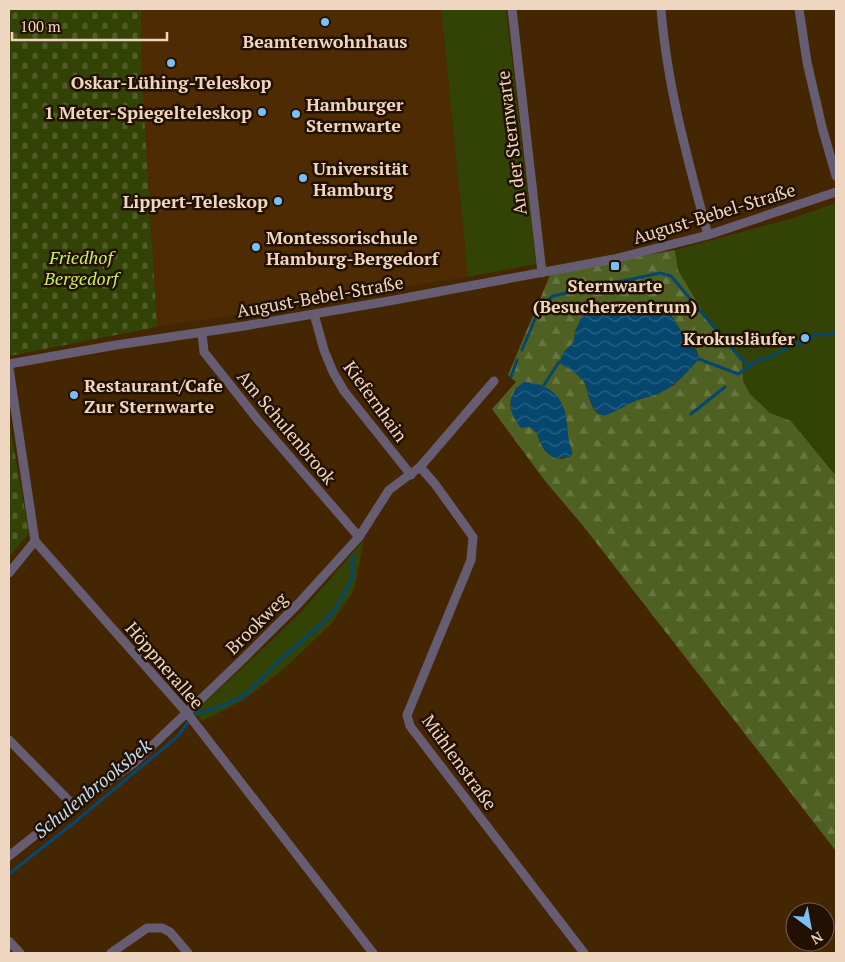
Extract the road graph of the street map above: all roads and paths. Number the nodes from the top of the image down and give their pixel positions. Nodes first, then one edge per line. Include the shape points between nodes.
1 (512, 9) edge
2 (661, 9) edge
3 (799, 9) edge
4 (836, 176) edge
5 (836, 192) edge
6 (708, 235) junction
7 (542, 273) junction
8 (314, 314) junction
9 (202, 333) junction
10 (9, 366) edge
11 (494, 381) dead end
12 (420, 467) junction
13 (411, 475) junction
14 (359, 537) junction
15 (35, 541) junction
16 (9, 573) edge
17 (187, 713) junction
18 (9, 740) edge
19 (74, 806) junction
20 (9, 856) edge
21 (9, 941) edge
22 (20, 953) edge
23 (111, 953) edge
24 (188, 953) edge
25 (373, 953) edge
26 (584, 953) edge

1 - 7 street, An der Sternwarte
2 - 6 street via 672,92
3 - 4 street via 807,62
5 - 6 street, August-Bebel-Straße
6 - 7 street, August-Bebel-Straße
7 - 8 street, August-Bebel-Straße
8 - 9 street, August-Bebel-Straße
8 - 13 street, Kiefernhain via 332,372
9 - 10 street, August-Bebel-Straße via 116,345
9 - 14 street, Am Schulenbrook via 204,352
10 - 15 street
11 - 12 street, Brookweg
12 - 13 street, Brookweg
12 - 26 street, Mühlenstraße via 473,538 471,560 407,715 410,726
13 - 14 street, Brookweg via 389,490
14 - 17 street, Brookweg via 298,604
15 - 16 street
15 - 17 street, Höppnerallee
17 - 19 street, Brookweg via 134,763
17 - 25 street, Höppnerallee
18 - 19 street
19 - 20 street, Brookweg
21 - 22 street
23 - 24 street via 146,928 162,928 170,932

